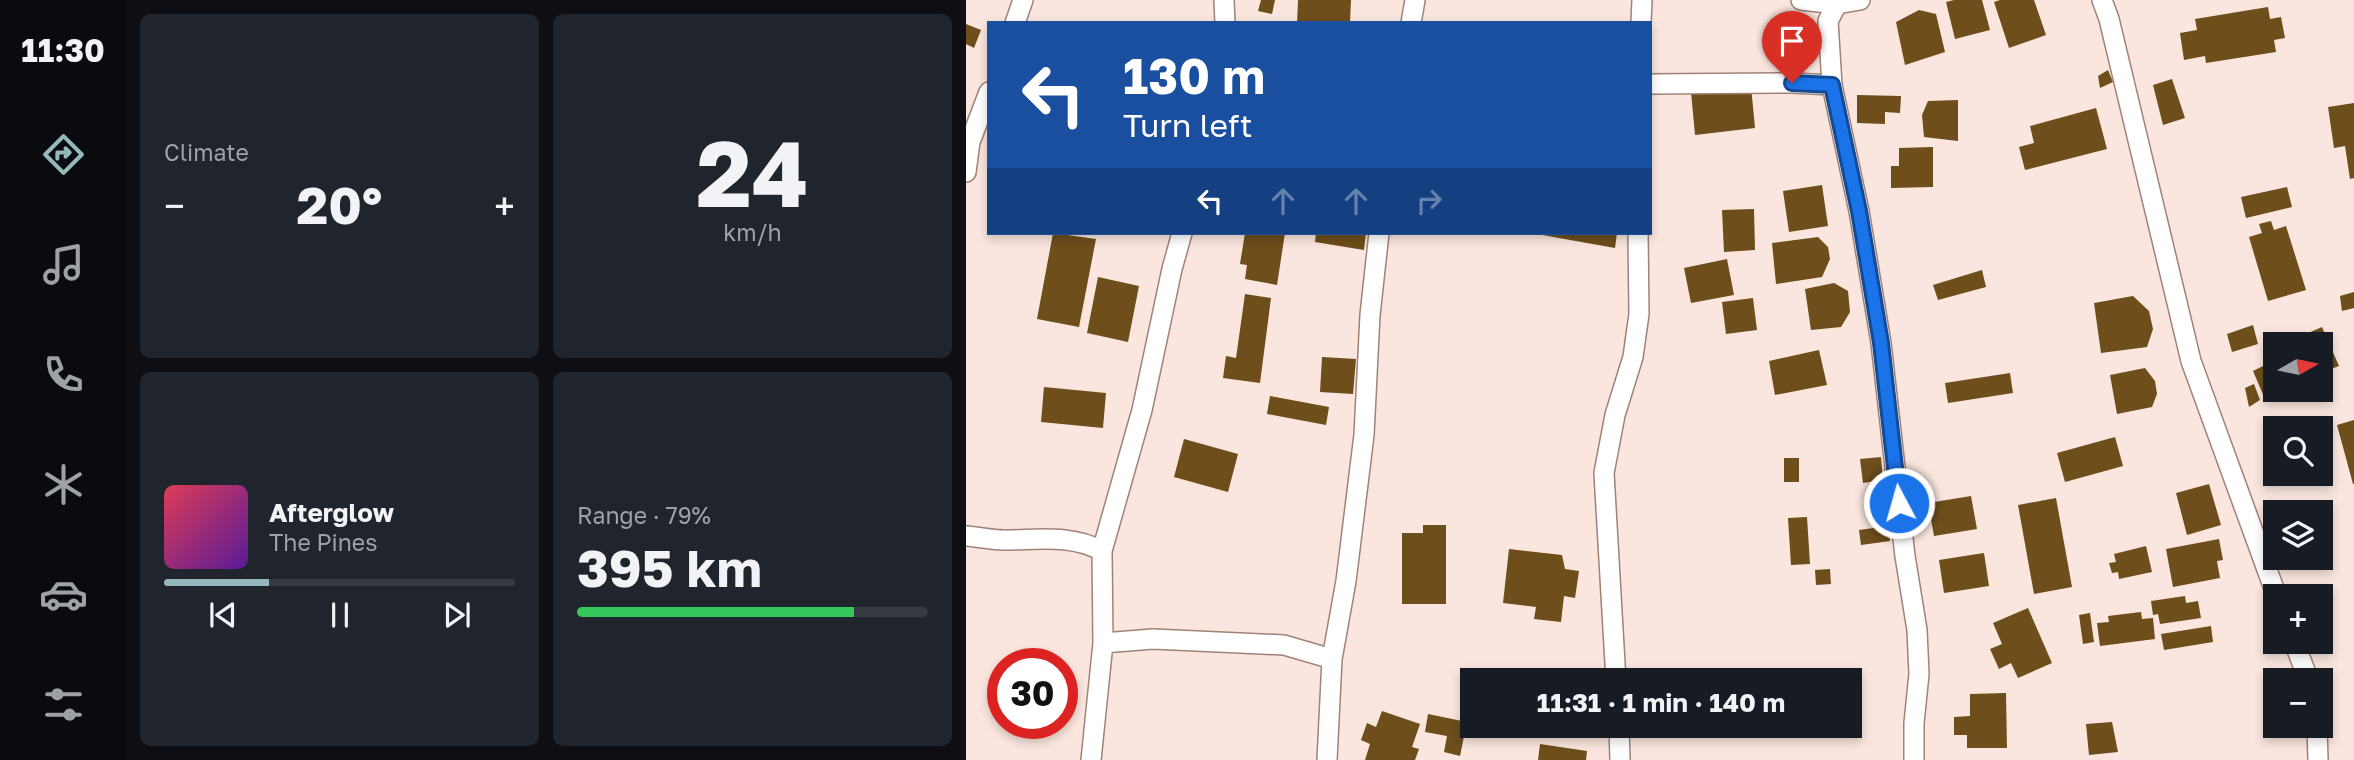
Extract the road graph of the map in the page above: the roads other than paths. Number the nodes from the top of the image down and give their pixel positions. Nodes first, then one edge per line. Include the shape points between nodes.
1 (1023, 0) edge
2 (1224, 0) edge
3 (1415, 0) edge
4 (1642, 0) edge
5 (1801, 0) edge
6 (1860, 0) edge
7 (2102, 0) edge
8 (1837, 4) junction
9 (1016, 21) edge
10 (1226, 21) edge
11 (1411, 21) edge
12 (1641, 21) edge
13 (1652, 84) edge
14 (1832, 85) junction
15 (987, 97) edge
16 (968, 142) edge
17 (966, 172) edge
18 (1181, 235) edge
19 (1379, 235) edge
20 (1638, 235) edge
21 (966, 536) edge
22 (1101, 551) junction
23 (2272, 584) edge
24 (1103, 643) junction
25 (1332, 659) junction
26 (1615, 668) edge
27 (1619, 738) edge
28 (2317, 738) edge
29 (1091, 760) edge
30 (1327, 760) edge
31 (1620, 760) edge
32 (1914, 760) edge
33 (2318, 760) edge

1 - 9 street
2 - 10 street
3 - 11 street
4 - 12 street
5 - 8 street
6 - 8 street
7 - 23 street via 2191,361
8 - 14 street via 1828,20
13 - 14 street
14 - 32 street via 1881,343 1917,630
15 - 16 street
16 - 17 street
18 - 22 street via 1142,410
19 - 25 street via 1364,435
20 - 26 street via 1639,314 1633,356 1604,473
21 - 22 street via 1067,539
22 - 24 street
24 - 25 street via 1153,639 1284,645
24 - 29 street
25 - 30 street
27 - 31 street
28 - 33 street

